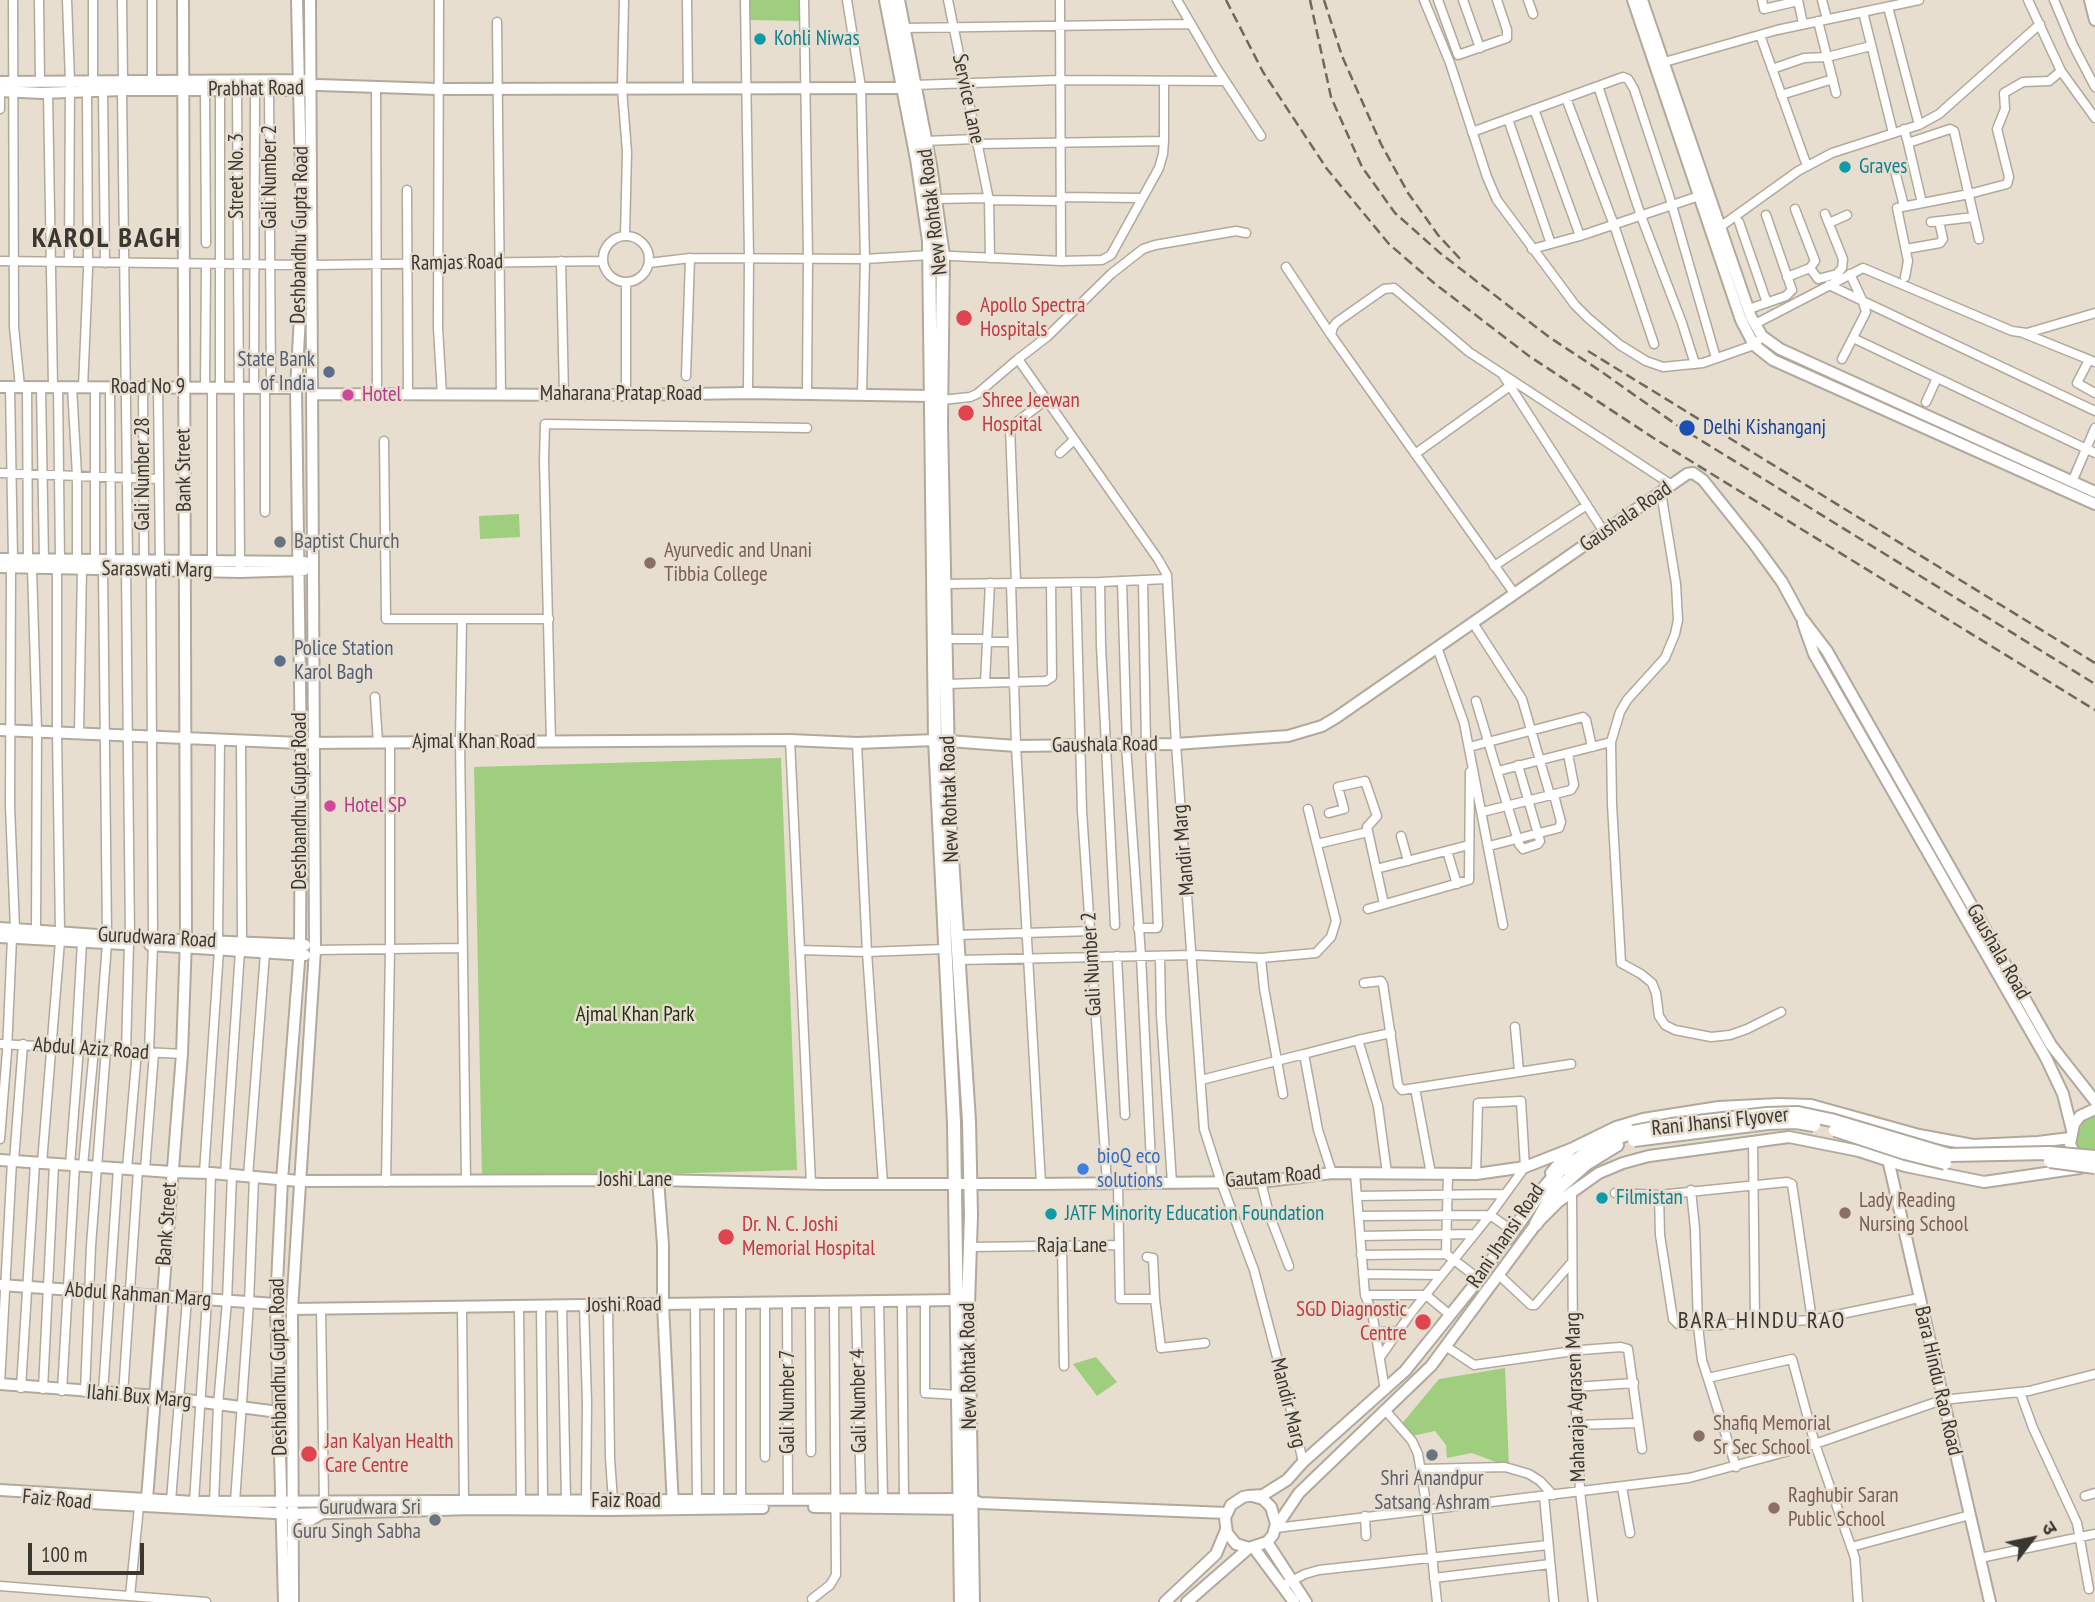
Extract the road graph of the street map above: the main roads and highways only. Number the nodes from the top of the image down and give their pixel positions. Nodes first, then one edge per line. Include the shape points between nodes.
1 (886, 0) edge
2 (898, 0) edge
3 (909, 86) junction
4 (936, 256) junction
5 (936, 398) junction
6 (941, 740) junction
7 (1634, 1136) junction
8 (2093, 1165) edge
9 (1536, 1224) road end
10 (1511, 1232) road end
11 (968, 1504) junction
12 (961, 1602) edge
13 (973, 1602) edge

1 - 3 main road, New Rohtak Road
2 - 3 main road, New Rohtak Road
3 - 4 main road, New Rohtak Road via 917,159
3 - 4 main road, New Rohtak Road via 935,199
4 - 5 main road, New Rohtak Road
5 - 6 main road, New Rohtak Road
5 - 6 main road, New Rohtak Road via 947,684
6 - 11 main road, New Rohtak Road via 944,949 954,1123 957,1395
6 - 11 main road, New Rohtak Road via 969,1121
7 - 8 main road, Rani Jhansi Flyover, bridge via 1671,1125 1798,1113 1949,1155 2049,1153
7 - 9 main road, Rani Jhansi Flyover via 1586,1164 1552,1195
7 - 10 main road, Rani Jhansi Flyover via 1598,1145 1559,1171
11 - 12 main road, New Rohtak Road
11 - 13 main road, New Rohtak Road

